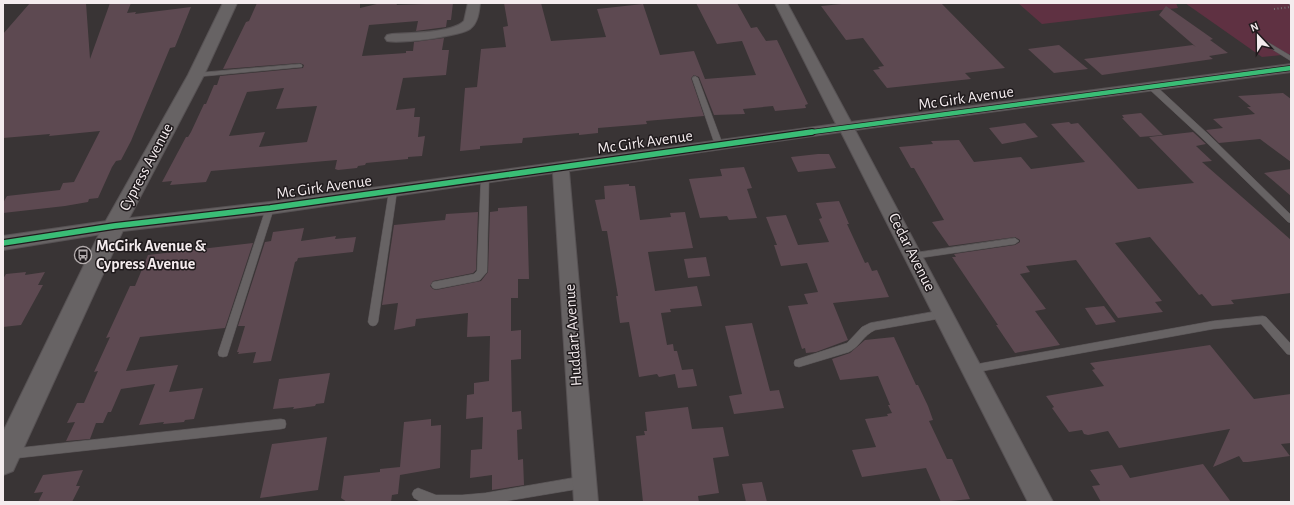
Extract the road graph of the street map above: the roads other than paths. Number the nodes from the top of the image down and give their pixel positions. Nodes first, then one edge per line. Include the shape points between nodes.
1 (230, 3) edge
2 (474, 3) edge
3 (781, 3) edge
4 (392, 38) dead end
5 (1264, 42) dead end
6 (1291, 59) edge
7 (300, 66) dead end
8 (1291, 68) edge
9 (196, 75) junction
10 (695, 78) dead end
11 (1152, 87) junction
12 (846, 127) junction
13 (719, 145) junction
14 (560, 167) junction
15 (485, 178) junction
16 (393, 191) junction
17 (270, 208) junction
18 (1291, 220) edge
19 (114, 226) junction
20 (1015, 240) dead end
21 (3, 243) edge
22 (913, 256) junction
23 (436, 285) dead end
24 (944, 314) junction
25 (373, 322) dead end
26 (1291, 351) edge
27 (223, 353) dead end
28 (799, 363) dead end
29 (972, 369) junction
30 (282, 424) dead end
31 (5, 458) edge
32 (584, 482) junction
33 (418, 494) dead end
34 (586, 502) edge
35 (1041, 502) edge

1 - 9 street, Cypress Avenue
2 - 4 street via 473,17 465,27 452,31
3 - 12 street, Cedar Avenue
5 - 6 lane
7 - 9 lane
8 - 11 street, Mc Girk Avenue
9 - 19 street, Cypress Avenue
10 - 13 lane
11 - 12 street, Mc Girk Avenue
11 - 18 lane
12 - 13 street, Mc Girk Avenue
12 - 22 street, Cedar Avenue
13 - 14 street, Mc Girk Avenue
14 - 15 street, Mc Girk Avenue
14 - 32 street, Huddart Avenue
15 - 16 street, Mc Girk Avenue
15 - 23 lane via 482,272 477,277
16 - 17 street, Mc Girk Avenue
16 - 25 lane
17 - 19 street, Mc Girk Avenue
17 - 27 lane
19 - 21 street, Mc Girk Avenue
19 - 31 street, Cypress Avenue
20 - 22 lane
22 - 24 street, Cedar Avenue
24 - 28 lane via 880,324 865,330 845,349
24 - 29 street, Cedar Avenue
26 - 29 lane via 1263,320 1213,325
29 - 35 street, Cedar Avenue
30 - 31 lane
32 - 33 lane via 462,501 436,501
32 - 34 street, Huddart Avenue

